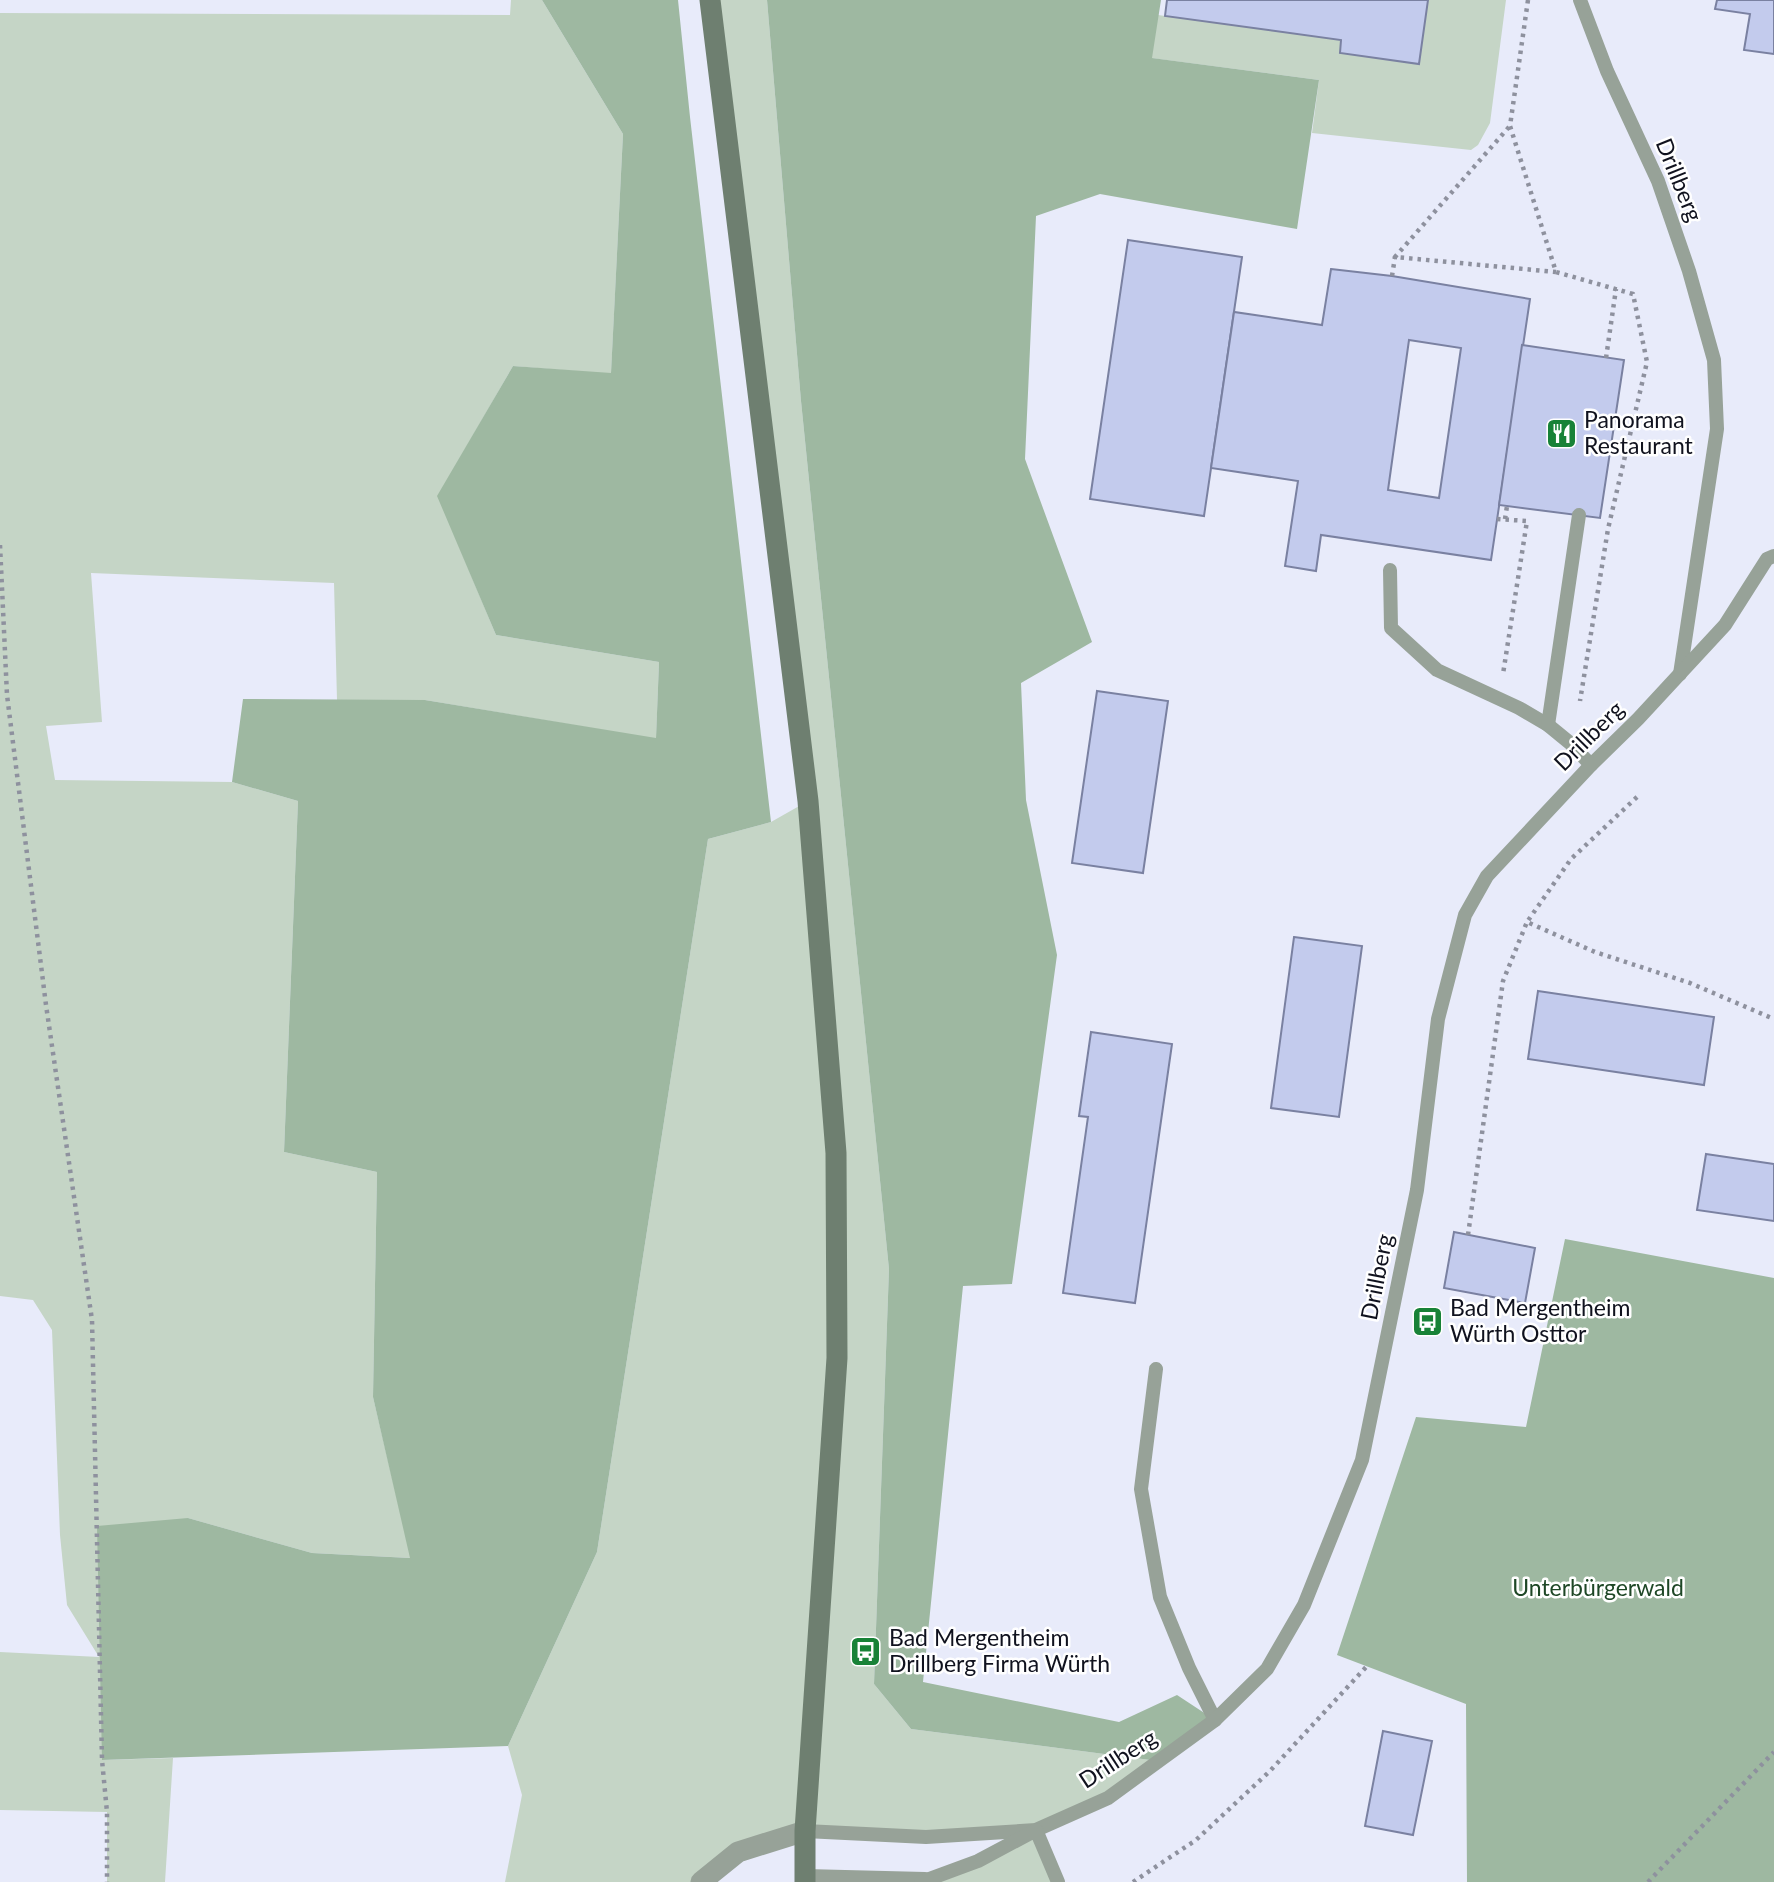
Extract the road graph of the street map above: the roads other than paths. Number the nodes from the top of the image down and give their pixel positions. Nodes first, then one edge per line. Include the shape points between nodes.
1 (710, 0) edge
2 (1580, 0) edge
3 (1579, 515) dead end
4 (1774, 556) edge
5 (1390, 570) dead end
6 (1679, 674) junction
7 (1548, 725) junction
8 (1591, 765) junction
9 (1156, 1369) dead end
10 (1215, 1720) junction
11 (1036, 1830) junction
12 (805, 1831) junction
13 (805, 1879) edge
14 (923, 1881) edge
15 (701, 1882) edge
16 (1058, 1882) edge

1 - 12 main road via 808,801 836,1153 837,1358
2 - 6 lane, Drillberg via 1658,181 1714,360 1717,429
3 - 7 lane
4 - 6 lane, Drillberg via 1767,559 1725,625
5 - 7 lane via 1391,628 1437,670
6 - 8 lane, Drillberg
7 - 8 lane
8 - 10 lane, Drillberg via 1487,876 1465,915 1438,1019 1417,1190 1362,1460 1304,1605 1267,1669
9 - 10 lane via 1143,1503 1160,1597
10 - 11 lane, Drillberg via 1108,1798
11 - 12 lane, Drillberg via 926,1837
11 - 14 lane via 978,1861
11 - 16 lane
12 - 13 main road
12 - 15 street via 738,1852
13 - 14 lane

